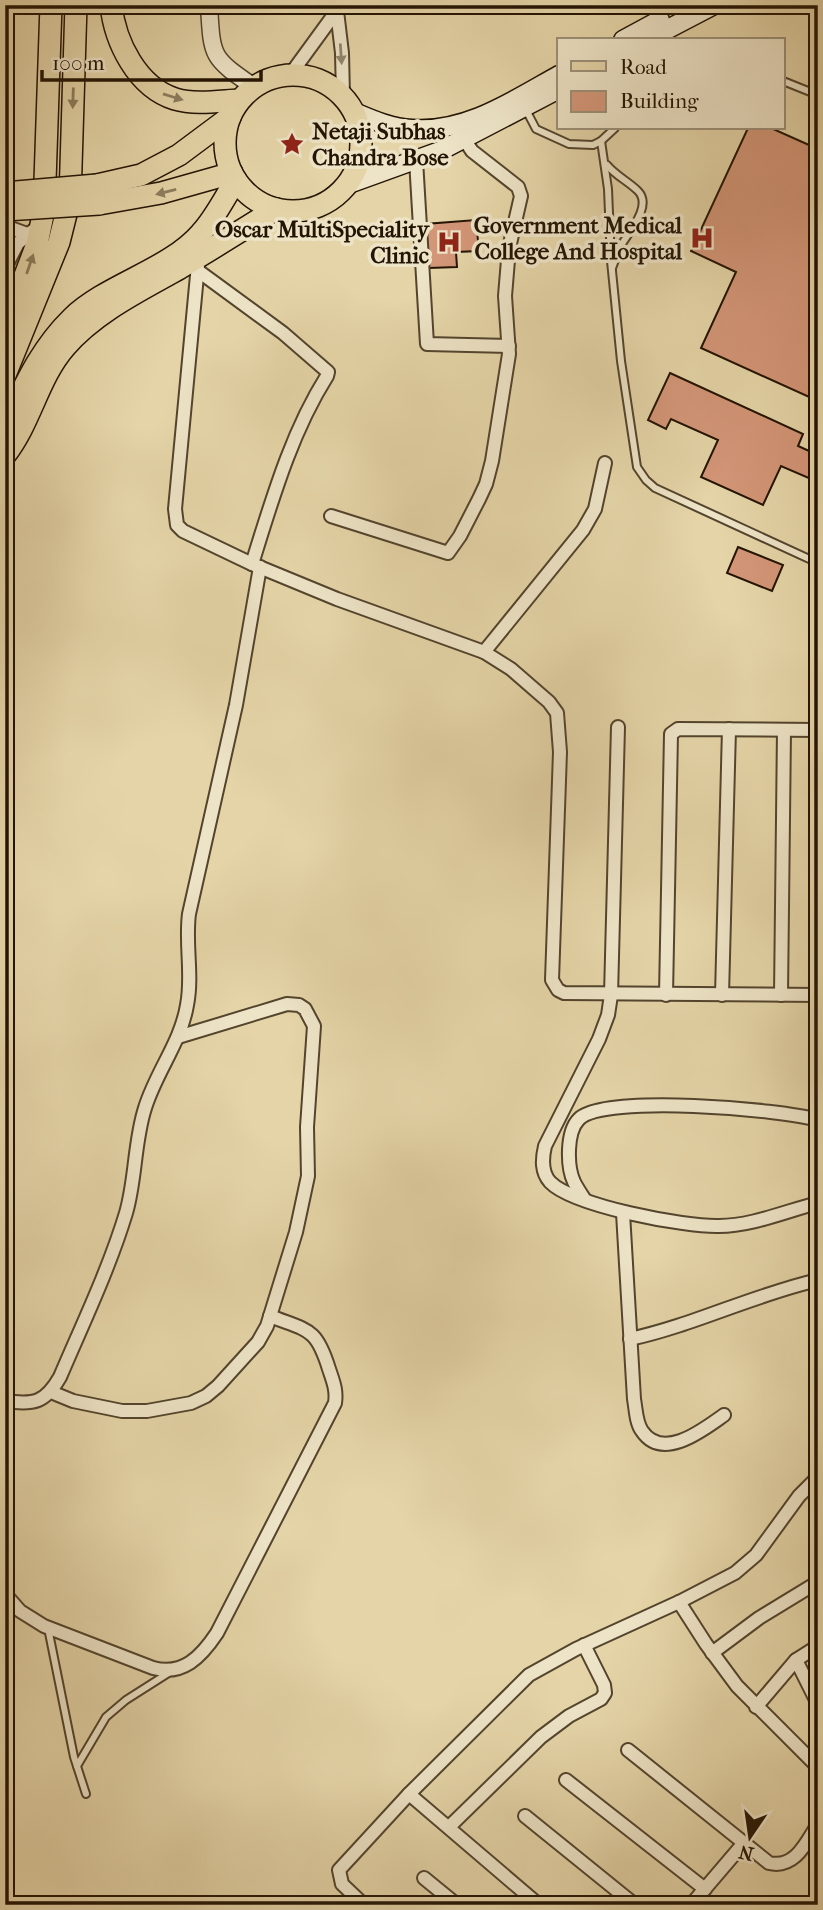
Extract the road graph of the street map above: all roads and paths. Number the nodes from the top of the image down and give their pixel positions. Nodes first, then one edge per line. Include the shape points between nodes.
1 (51, 5) edge
2 (76, 5) edge
3 (111, 5) edge
4 (209, 5) edge
5 (688, 5) edge
6 (714, 5) edge
7 (811, 5) edge
8 (339, 8) edge
9 (818, 8) edge
10 (627, 38) edge
11 (652, 38) edge
12 (290, 75) junction
13 (557, 76) edge
14 (784, 81) edge
15 (557, 90) edge
16 (818, 95) edge
17 (241, 101) junction
18 (522, 102) junction
19 (349, 104) junction
20 (613, 130) edge
21 (464, 139) junction
22 (601, 141) junction
23 (416, 160) junction
24 (606, 164) junction
25 (234, 176) junction
26 (346, 186) junction
27 (5, 193) edge
28 (98, 195) junction
29 (276, 209) junction
30 (5, 210) edge
31 (5, 226) edge
32 (34, 230) junction
33 (201, 233) junction
34 (198, 263) junction
35 (5, 268) edge
36 (612, 270) junction
37 (5, 328) edge
38 (509, 346) junction
39 (5, 375) edge
40 (5, 426) edge
41 (5, 455) edge
42 (605, 463) dead end
43 (331, 516) dead end
44 (818, 563) edge
45 (256, 566) junction
46 (484, 652) junction
47 (618, 727) dead end
48 (729, 729) junction
49 (784, 730) junction
50 (818, 730) edge
51 (611, 995) junction
52 (666, 995) junction
53 (722, 995) junction
54 (781, 995) junction
55 (818, 995) edge
56 (178, 1037) junction
57 (818, 1120) edge
58 (585, 1201) junction
59 (818, 1203) edge
60 (623, 1213) junction
61 (818, 1280) edge
62 (270, 1316) junction
63 (630, 1339) junction
64 (51, 1392) junction
65 (5, 1401) edge
66 (724, 1415) dead end
67 (818, 1477) edge
68 (818, 1582) edge
69 (5, 1594) edge
70 (679, 1602) junction
71 (48, 1628) junction
72 (584, 1645) junction
73 (818, 1646) edge
74 (712, 1653) junction
75 (796, 1660) junction
76 (172, 1671) junction
77 (818, 1704) edge
78 (756, 1707) junction
79 (628, 1750) dead end
80 (76, 1767) junction
81 (818, 1767) edge
82 (566, 1780) dead end
83 (86, 1794) dead end
84 (409, 1794) junction
85 (525, 1816) dead end
86 (818, 1824) edge
87 (449, 1827) junction
88 (743, 1844) junction
89 (424, 1878) dead end
90 (705, 1889) junction
91 (364, 1905) edge
92 (457, 1905) edge
93 (539, 1905) edge
94 (635, 1905) edge
95 (691, 1905) edge

1 - 32 main road via 44,210
2 -> 39 main road via 70,198 59,242
3 -> 17 main road via 128,59 160,93 195,102
4 - 17 street via 213,48
5 - 10 main road
6 - 11 main road
7 - 9 main road
8 - 12 street
8 -> 19 street
12 - 17 main road via 271,78
12 - 19 main road via 328,84
13 - 18 main road
14 - 16 lane
15 - 18 main road
17 - 25 main road via 225,135
17 - 28 main road via 179,155
18 - 19 main road via 468,122 432,129 387,125
18 - 21 main road
18 - 22 lane via 536,129 558,140 579,146
19 - 26 main road via 360,131 361,150
20 - 22 lane
21 - 23 main road
21 - 38 street via 521,191 505,296
22 - 24 lane
23 - 26 main road
23 - 38 street via 426,344
24 - 36 lane
24 - 36 lane via 638,191 642,205
25 -> 28 main road via 161,193
25 - 29 main road via 258,201
25 - 33 main road
26 - 29 main road via 315,207
27 - 28 main road, bridge
28 - 30 main road, bridge
29 - 34 main road
31 - 32 street
32 - 35 street via 18,243
37 -> 32 main road via 27,272
33 - 34 street
33 - 40 main road via 73,316 37,360
34 - 41 main road via 96,319 65,347
34 - 45 street via 175,517 183,531
34 - 45 street via 328,372 291,448
36 - 44 lane via 634,459 641,475 664,492
38 - 43 street via 486,484 448,553
42 - 46 street via 595,509 583,530
45 - 46 street
45 - 56 street via 236,705 189,914 191,987
46 - 51 street via 511,668 557,713 554,986 564,993
47 - 51 street
48 - 49 street
48 - 52 street via 678,729 670,738
48 - 53 street
49 - 50 street
49 - 54 street
51 - 52 street
51 - 58 street via 604,1028 544,1146 542,1160 550,1182
52 - 53 street
53 - 54 street
54 - 55 street
56 - 62 street via 287,1004 305,1009 314,1026 307,1184
56 - 64 street via 140,1123 128,1201 115,1248
57 - 58 street via 750,1108 619,1106 594,1110 575,1125 570,1150 570,1170
58 - 60 street
59 - 60 street via 720,1226
60 - 63 street
61 - 63 street
62 - 64 street via 258,1342 240,1363 206,1396 191,1403 147,1412 122,1411
62 - 76 street via 311,1333 320,1343 335,1402 218,1633 199,1657
63 - 66 street via 637,1421 648,1437 665,1444 684,1440
64 - 65 street via 31,1403
67 - 70 street via 746,1564 722,1582
68 - 74 street
69 - 71 street via 20,1611
70 - 72 street
70 - 74 street
71 - 76 street
71 - 80 lane
72 - 84 street via 529,1675
72 - 87 street via 605,1693 541,1737
73 - 75 street
74 - 78 street
75 - 77 street
75 - 78 street
76 - 80 lane via 106,1717
78 - 81 street
79 - 88 street
80 - 83 lane
82 - 90 street
84 - 87 street
84 - 91 street via 340,1870 342,1884
85 - 94 street
86 - 88 street via 784,1865 769,1863
87 - 93 street
88 - 90 street
89 - 92 street
90 - 95 street

